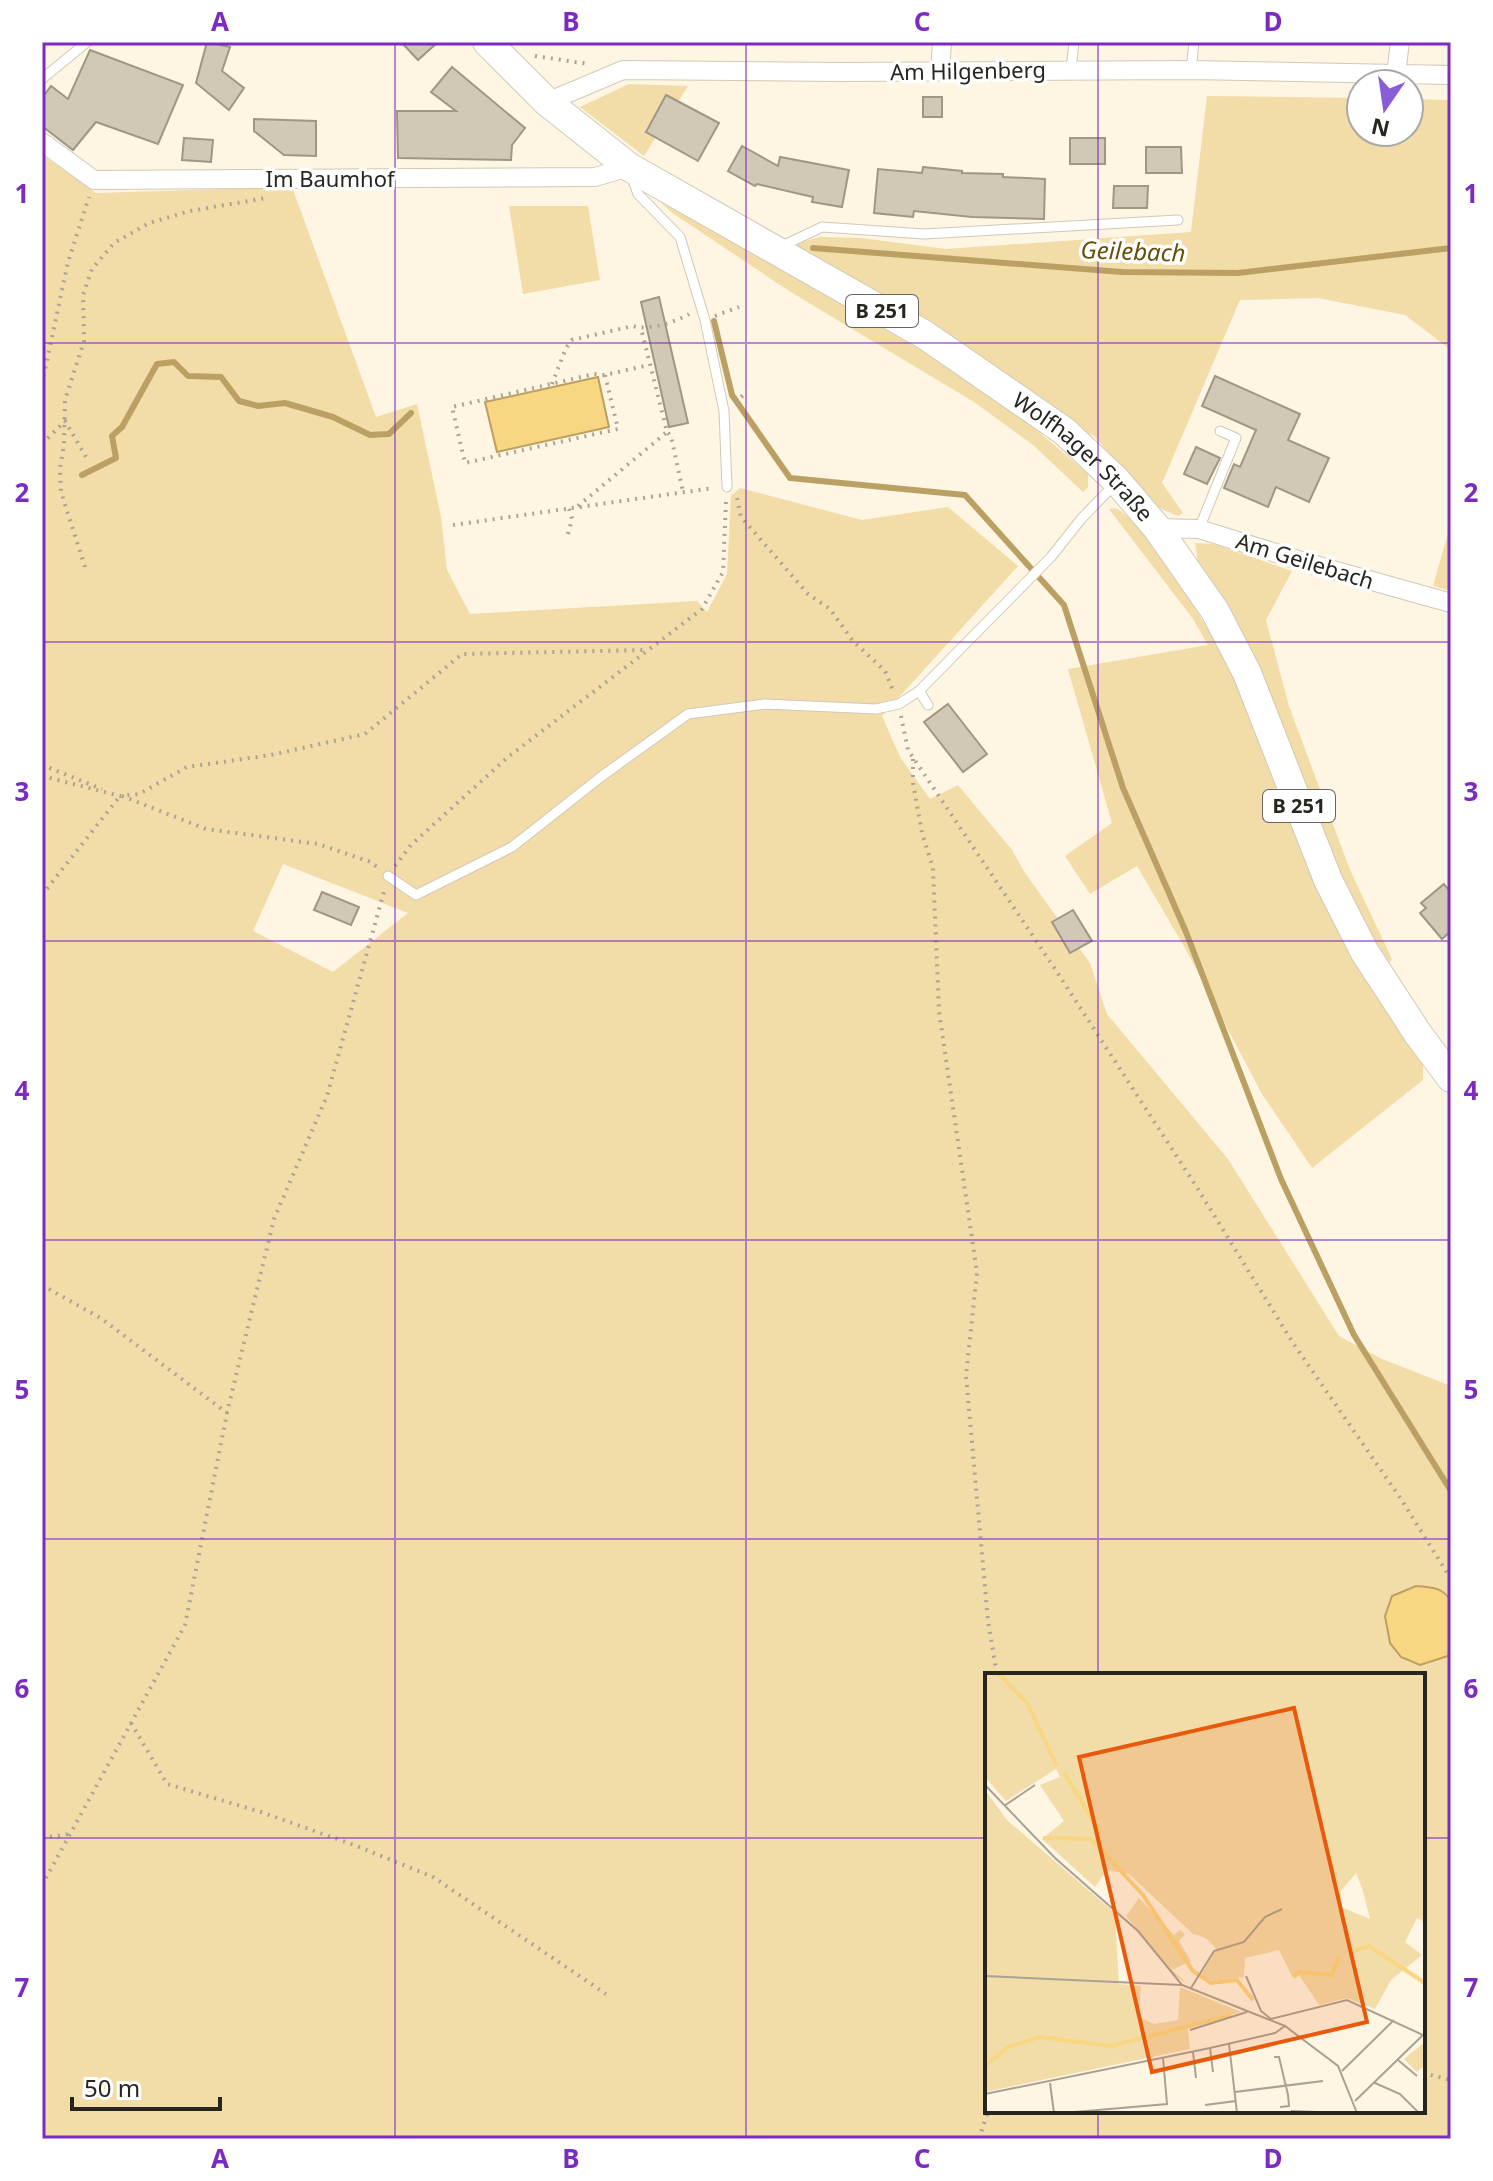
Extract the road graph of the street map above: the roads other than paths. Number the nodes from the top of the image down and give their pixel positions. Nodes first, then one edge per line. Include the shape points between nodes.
1 (87, 42) edge
2 (487, 42) edge
3 (942, 42) edge
4 (1074, 42) edge
5 (1194, 42) edge
6 (1400, 42) edge
7 (1397, 68) edge
8 (940, 70) junction
9 (1071, 70) junction
10 (1191, 70) junction
11 (1345, 73) edge
12 (1425, 75) edge
13 (1451, 75) edge
14 (42, 79) edge
15 (547, 102) junction
16 (42, 142) edge
17 (629, 167) junction
18 (1178, 220) dead end
19 (777, 249) junction
20 (1220, 431) dead end
21 (1117, 481) junction
22 (727, 487) road end
23 (1157, 528) junction
24 (1199, 529) junction
25 (1451, 603) edge
26 (919, 691) junction
27 (928, 705) dead end
28 (388, 876) road end
29 (1451, 1078) edge

1 - 14 lane
2 - 15 main road, Wolfhager Straße / B 251
3 - 8 street
4 - 9 lane
5 - 10 lane
6 - 7 street
8 - 9 street, Am Hilgenberg
8 - 15 street, Am Hilgenberg via 623,70
9 - 10 street, Am Hilgenberg
10 - 11 street, Am Hilgenberg
12 - 13 street, Am Hilgenberg
15 - 17 main road, Wolfhager Straße / B 251
16 - 17 street, Im Baumhof via 94,180 595,177
17 - 19 main road, Wolfhager Straße / B 251
17 - 22 lane via 638,194 680,237 724,411
18 - 19 lane via 924,234 822,227
19 - 21 main road, Wolfhager Straße / B 251 via 925,335 1064,431
20 - 24 lane via 1236,438
21 - 23 main road, Wolfhager Straße / B 251
21 - 26 lane via 1051,557
23 - 24 street, Am Geilebach
23 - 29 main road, Wolfhager Straße / B 251 via 1215,611 1247,673 1328,880 1364,951
24 - 25 street, Am Geilebach
26 - 27 lane
26 - 28 lane via 899,704 876,709 765,704 688,714 512,847 416,895

